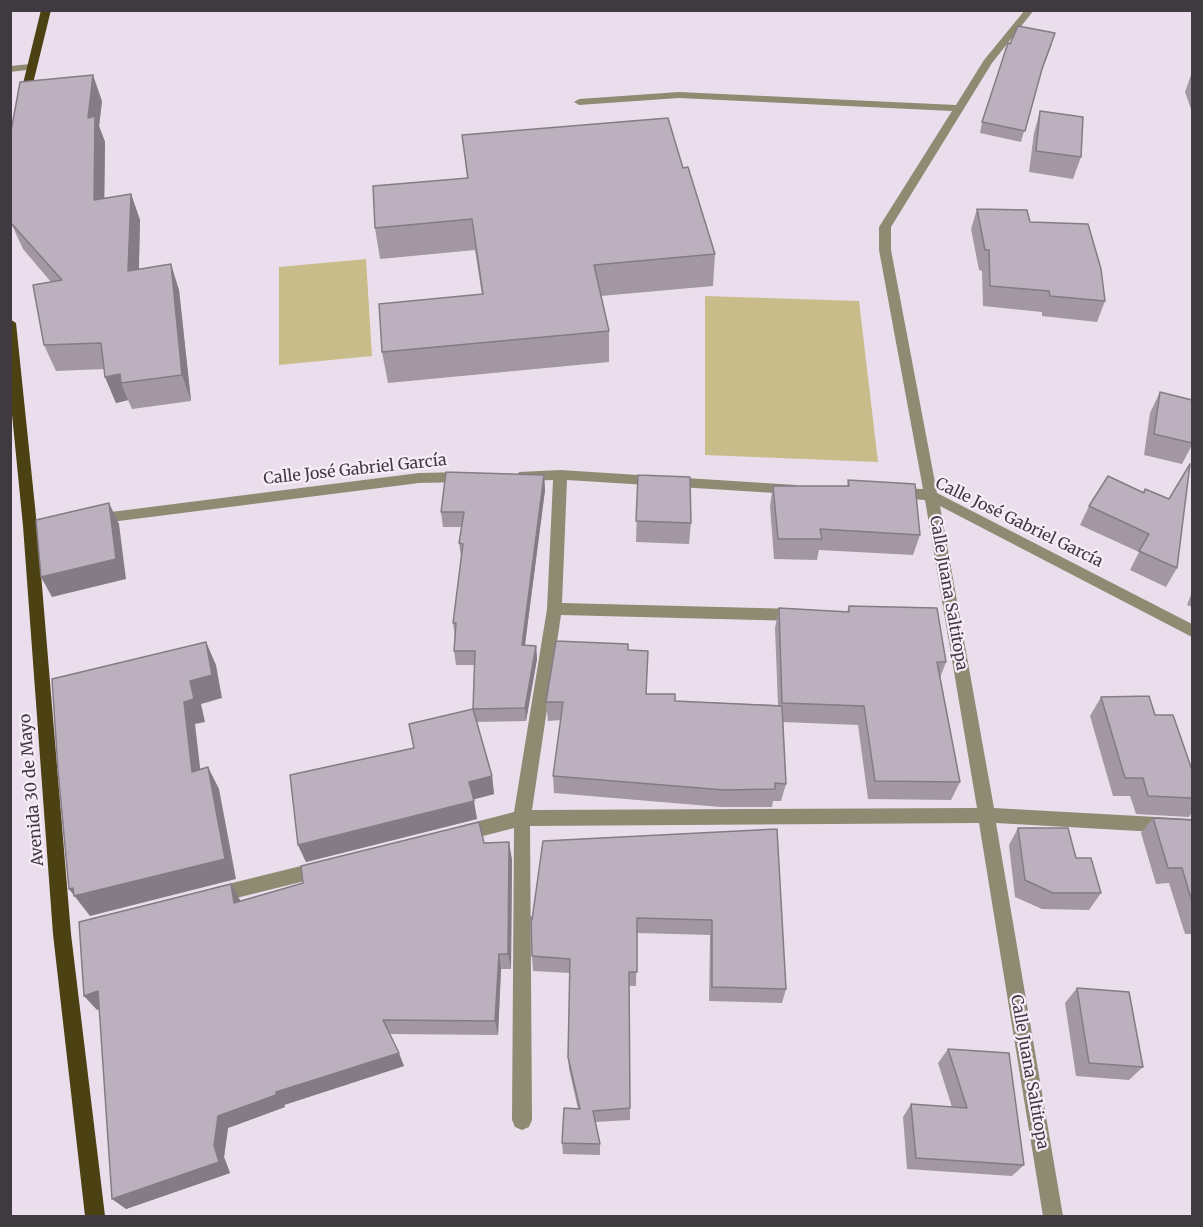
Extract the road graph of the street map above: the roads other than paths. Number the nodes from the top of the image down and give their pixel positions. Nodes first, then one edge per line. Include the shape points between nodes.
1 (46, 10) edge
2 (1030, 10) edge
3 (31, 67) junction
4 (10, 69) edge
5 (579, 102) dead end
6 (959, 108) junction
7 (22, 111) edge
8 (10, 323) edge
9 (14, 387) edge
10 (513, 476) edge
11 (560, 476) junction
12 (478, 477) edge
13 (803, 489) edge
14 (884, 493) edge
15 (930, 495) junction
16 (77, 521) edge
17 (554, 609) junction
18 (813, 616) edge
19 (1192, 631) edge
20 (985, 815) junction
21 (522, 818) junction
22 (1192, 826) edge
23 (442, 838) edge
24 (338, 864) edge
25 (200, 899) edge
26 (522, 1120) dead end
27 (95, 1216) edge
28 (1053, 1216) edge

1 - 3 main road
2 - 6 street, Calle Juana Saltitopa via 987,62
3 - 4 street
3 - 7 main road
5 - 6 street via 679,95
6 - 15 street, Calle Juana Saltitopa via 885,227 885,250
8 - 9 main road, Avenida 30 de Mayo
9 - 27 main road, Avenida 30 de Mayo via 36,525
10 - 11 street
11 - 13 street
11 - 17 street
12 - 16 street, Calle José Gabriel García via 419,478
14 - 15 street, Calle José Gabriel García
15 - 19 street, Calle José Gabriel García
15 - 20 street, Calle Juana Saltitopa via 948,619
17 - 18 street
17 - 21 street
20 - 21 street
20 - 22 street
20 - 28 street, Calle Juana Saltitopa
21 - 23 street
21 - 26 street
24 - 25 street

